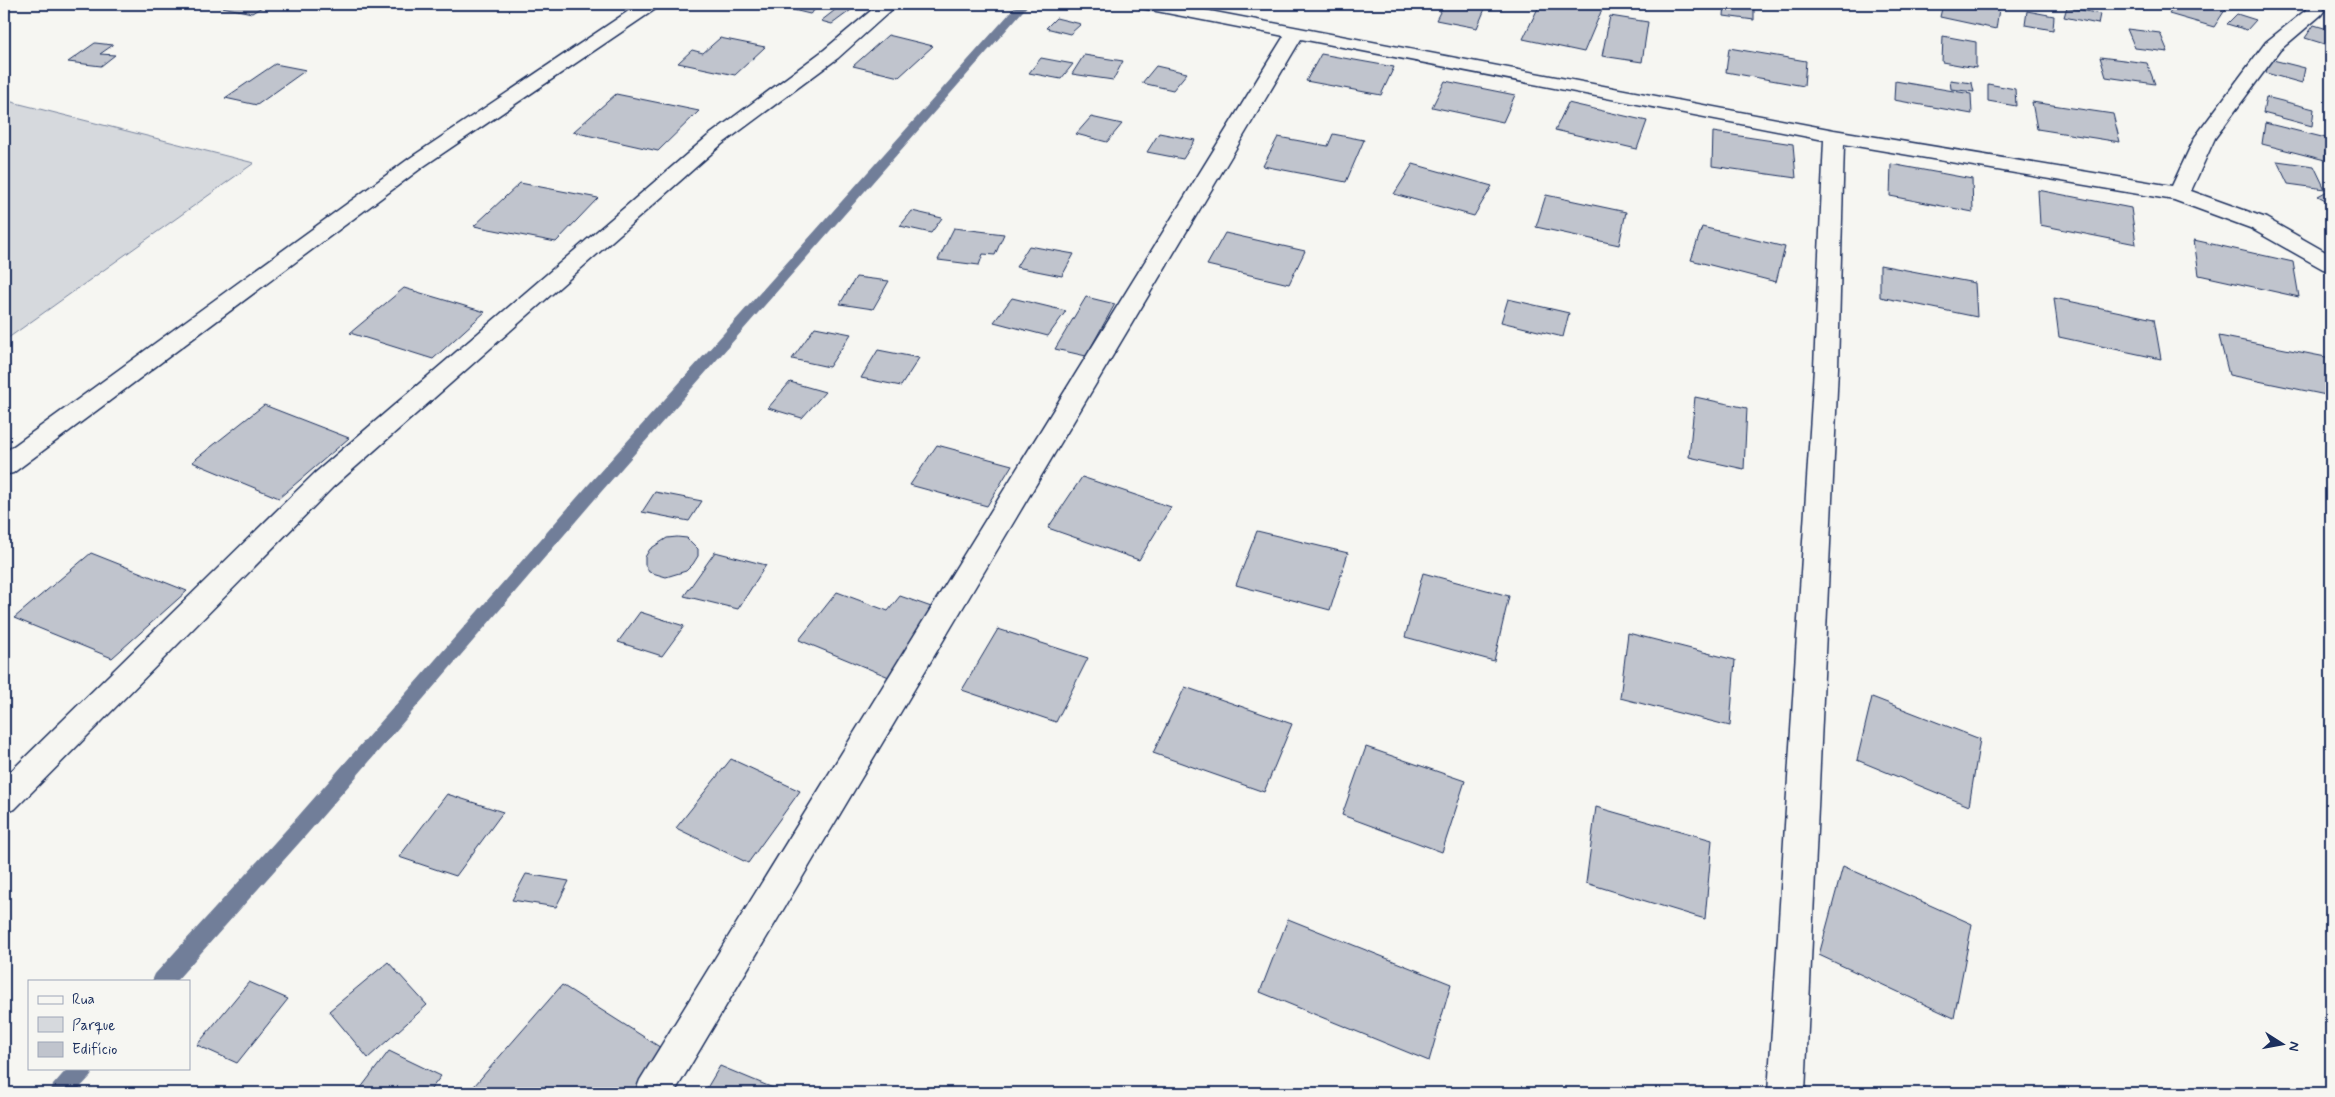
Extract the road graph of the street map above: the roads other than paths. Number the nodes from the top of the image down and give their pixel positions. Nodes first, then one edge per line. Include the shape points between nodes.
1 (651, 4) edge
2 (889, 4) edge
3 (1146, 4) edge
4 (2320, 9) edge
5 (1295, 34) junction
6 (1834, 136) junction
7 (2179, 194) junction
8 (2331, 264) edge
9 (4, 466) edge
10 (4, 799) edge
11 (653, 1093) edge
12 (1787, 1093) edge

1 - 9 street via 417,162
2 - 10 street via 831,54 715,140 324,480
3 - 5 street
4 - 7 street via 2273,46 2204,137
5 - 6 street
5 - 11 street
6 - 7 street
6 - 12 street via 1826,368
7 - 8 street via 2258,223

